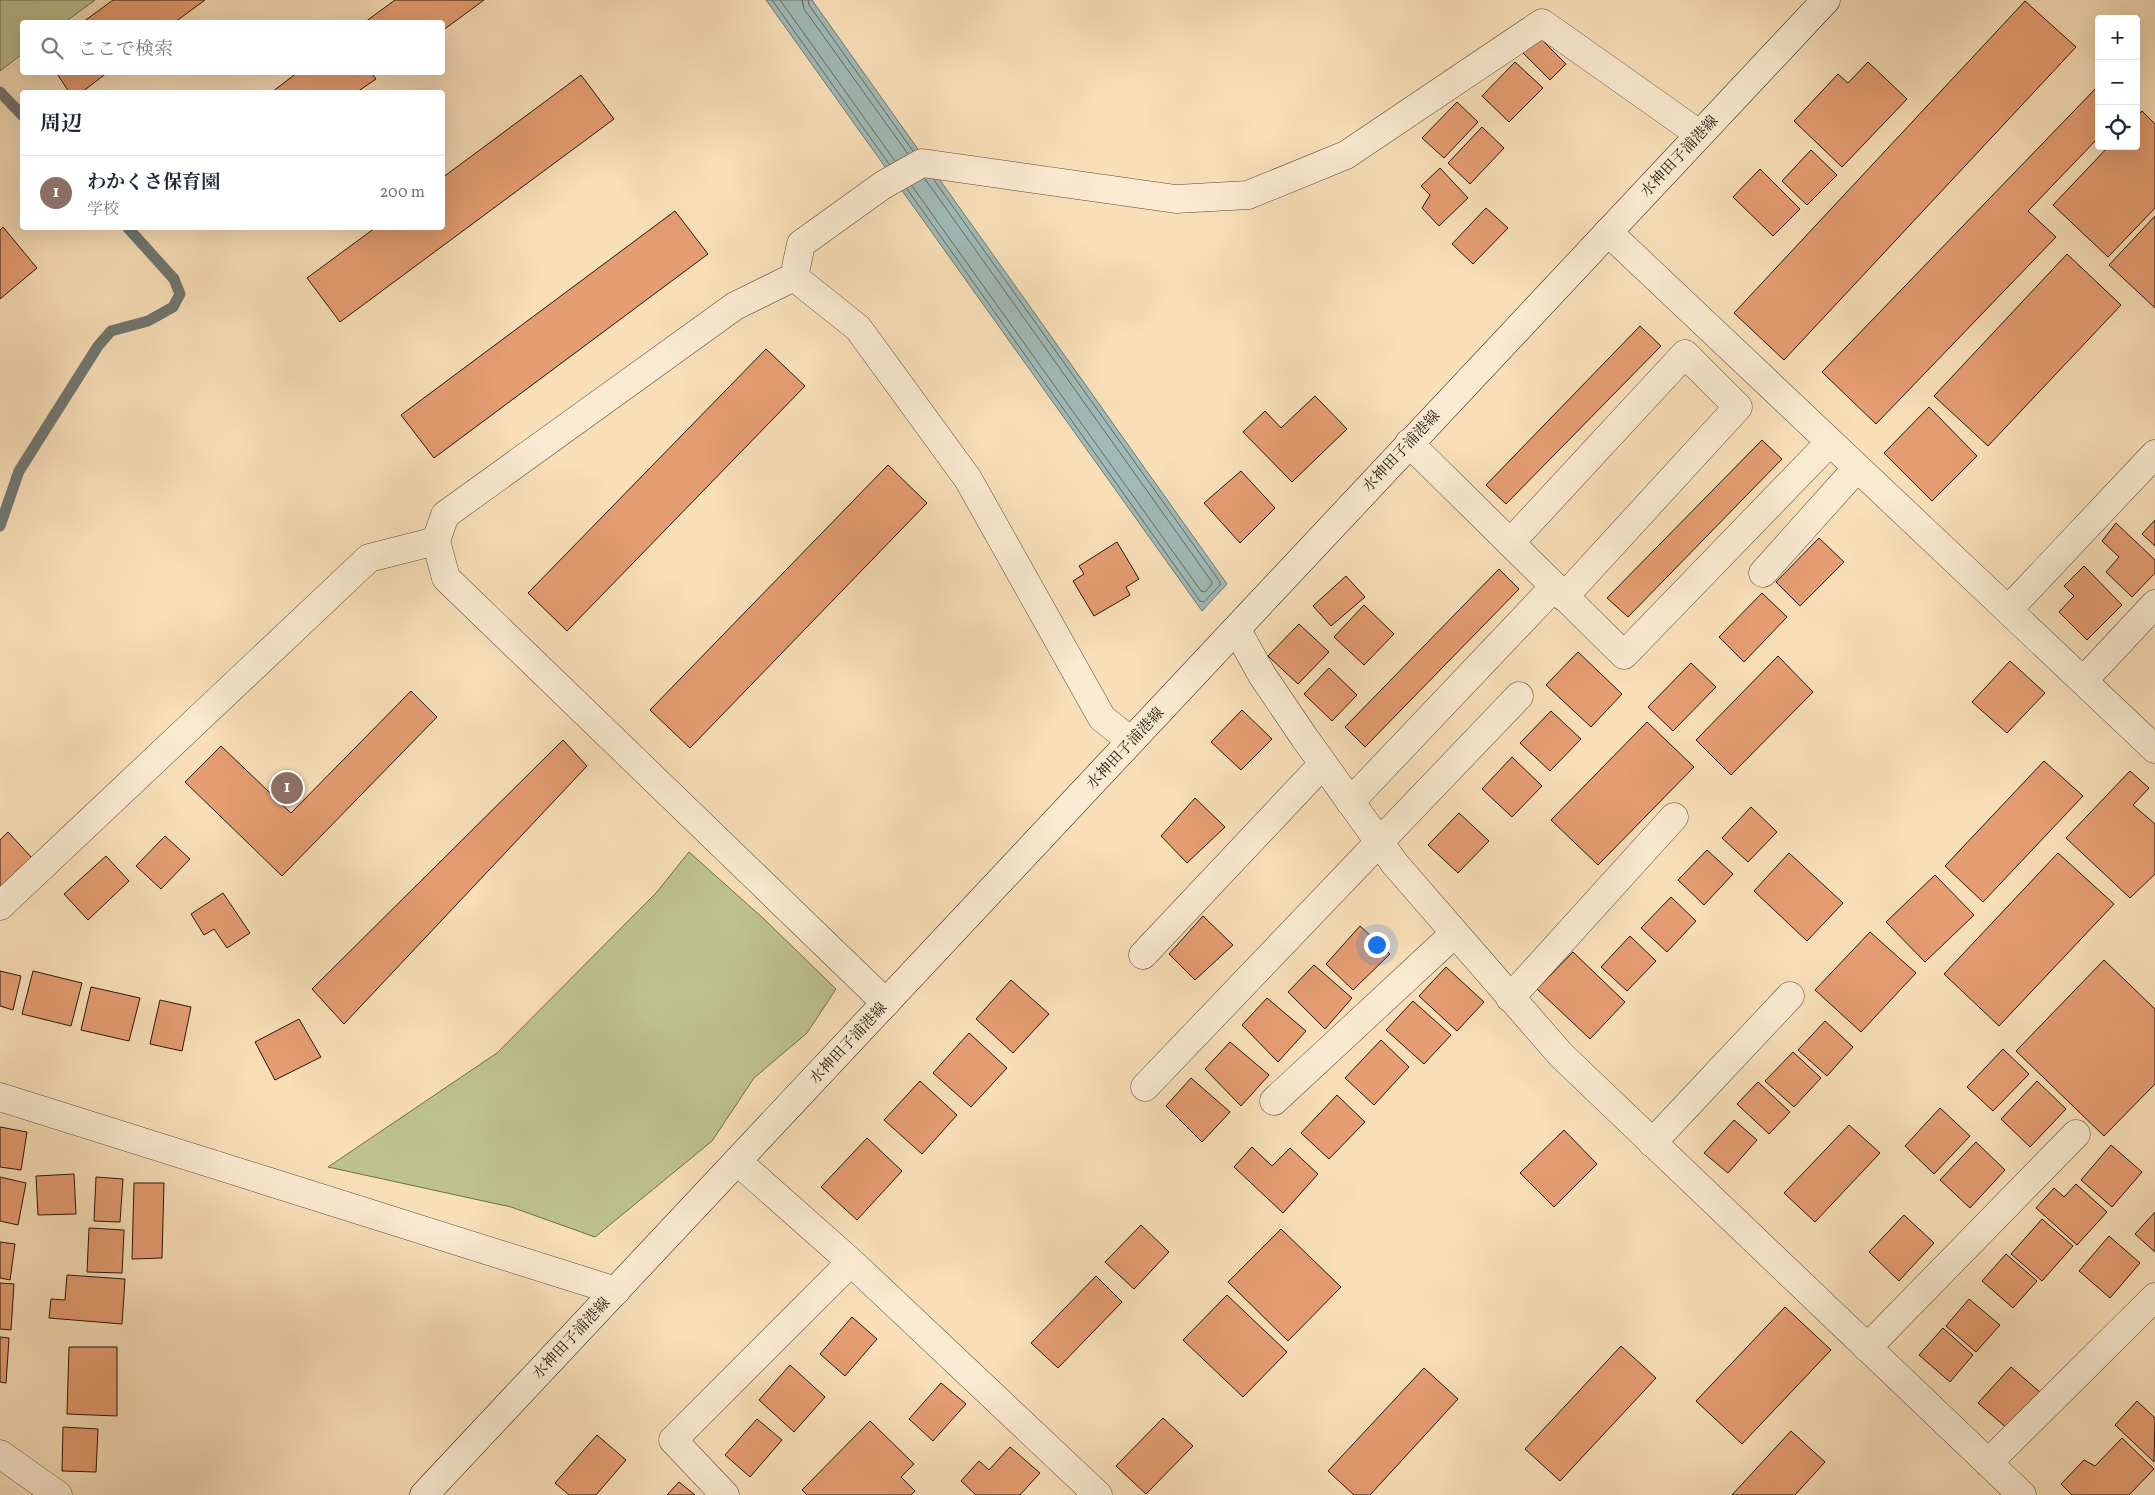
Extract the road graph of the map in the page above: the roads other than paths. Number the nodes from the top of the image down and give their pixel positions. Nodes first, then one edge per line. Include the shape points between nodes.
1 (1826, 0) edge
2 (1699, 134) junction
3 (1608, 232) junction
4 (794, 277) junction
5 (1830, 442) junction
6 (1409, 443) junction
7 (2155, 454) edge
8 (1857, 468) junction
9 (436, 542) junction
10 (1510, 543) junction
11 (1763, 573) dead end
12 (1559, 592) junction
13 (2155, 604) edge
14 (2008, 610) junction
15 (1237, 630) junction
16 (2083, 681) junction
17 (1519, 696) dead end
18 (1131, 741) junction
19 (2155, 749) edge
20 (1323, 764) junction
21 (1350, 802) junction
22 (1674, 817) dead end
23 (1379, 841) junction
24 (0, 906) edge
25 (1454, 934) junction
26 (1144, 955) dead end
27 (1790, 996) dead end
28 (1510, 998) junction
29 (886, 1003) junction
30 (1145, 1087) dead end
31 (0, 1097) edge
32 (1274, 1101) dead end
33 (2076, 1134) dead end
34 (1652, 1144) junction
35 (737, 1161) junction
36 (850, 1262) junction
37 (616, 1290) junction
38 (2155, 1297) edge
39 (1867, 1348) junction
40 (0, 1454) edge
41 (1988, 1463) junction
42 (2016, 1493) edge
43 (58, 1495) edge
44 (424, 1495) edge
45 (725, 1495) edge
46 (1098, 1495) edge

1 - 2 street, 水神田子浦港線
2 - 3 street, 水神田子浦港線
2 - 4 street via 1542,23 1346,155 1248,195 1176,199 922,163 892,179 801,244
3 - 5 street
3 - 6 street, 水神田子浦港線
4 - 9 street via 735,306 446,515
4 - 18 street via 858,328 968,479 1102,718
5 - 8 street
5 - 12 street via 1624,655
6 - 10 street
6 - 15 street, 水神田子浦港線
7 - 14 street
8 - 11 street
8 - 14 street
9 - 24 street via 369,558
9 - 29 street via 446,578
10 - 12 street
10 - 12 street via 1685,354 1738,407
12 - 21 street
13 - 16 street
14 - 16 street
15 - 18 street, 水神田子浦港線
15 - 20 street via 1262,675
16 - 19 street
17 - 23 street
18 - 29 street, 水神田子浦港線
20 - 21 street
20 - 26 street
21 - 23 street
22 - 28 street
23 - 25 street
23 - 30 street
25 - 28 street
25 - 32 street
27 - 34 street
28 - 34 street via 1561,1055
29 - 35 street, 水神田子浦港線
31 - 37 street
33 - 39 street
34 - 39 street
35 - 36 street
35 - 37 street, 水神田子浦港線
36 - 45 street via 673,1440
36 - 46 street
37 - 44 street, 水神田子浦港線
38 - 41 street
39 - 41 street
40 - 43 street
41 - 42 street

